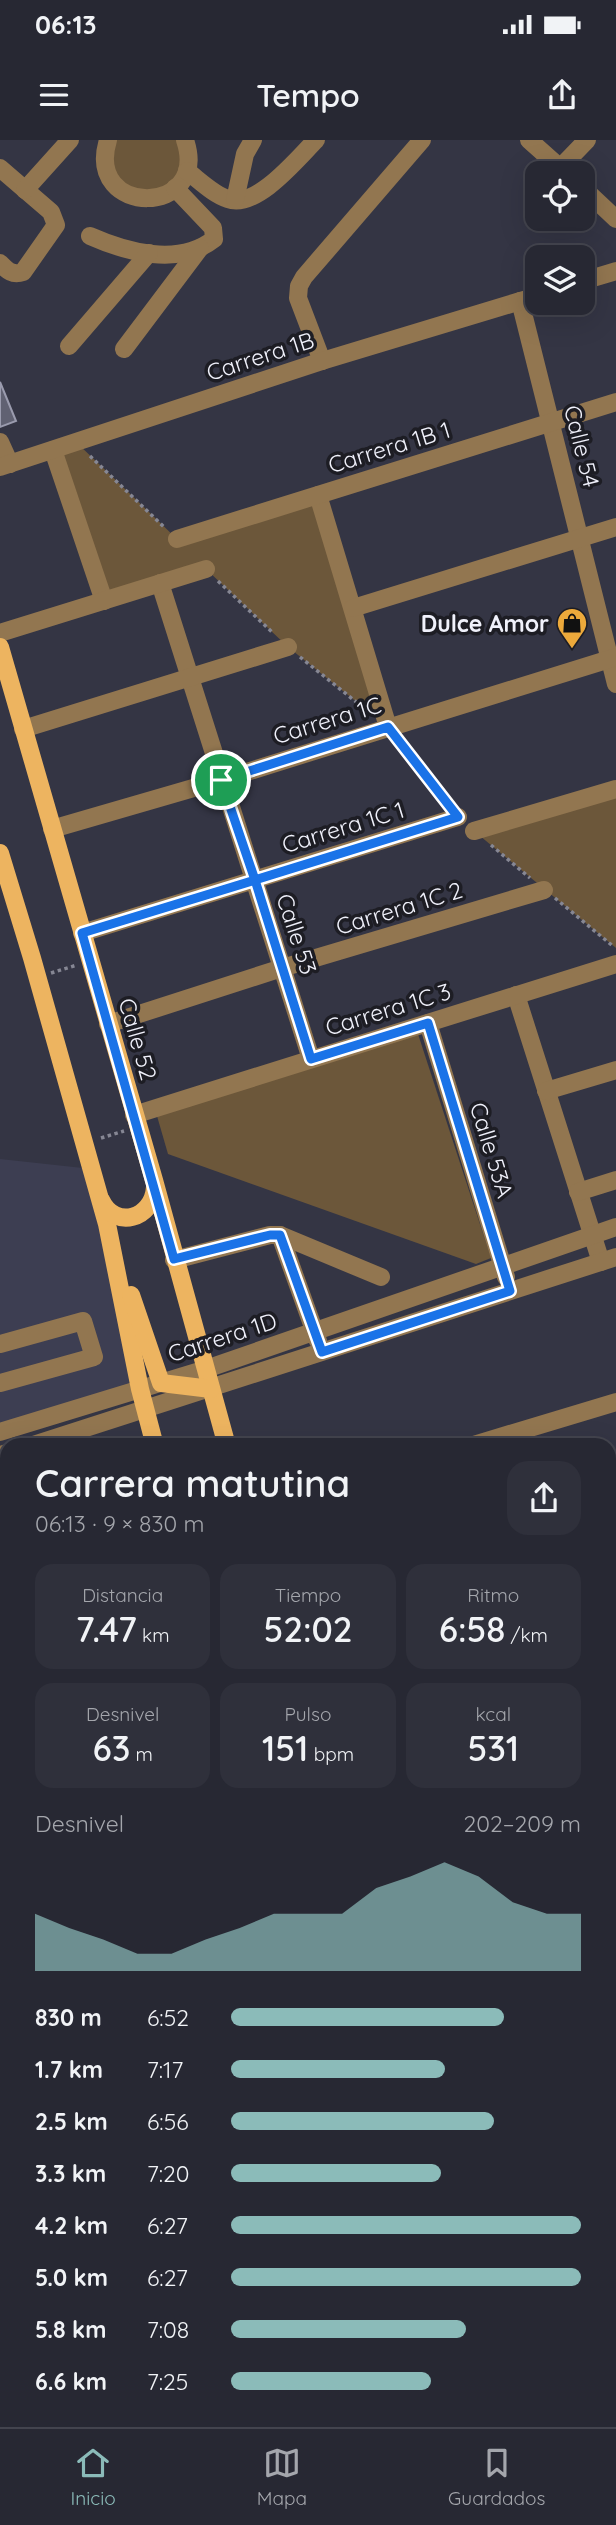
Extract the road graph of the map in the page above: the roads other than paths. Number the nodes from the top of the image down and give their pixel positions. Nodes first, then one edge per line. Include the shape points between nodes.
1 (70, 140) edge
2 (108, 140) edge
3 (185, 140) edge
4 (316, 140) edge
5 (422, 140) edge
6 (529, 140) edge
7 (587, 140) edge
8 (247, 145) edge
9 (553, 161) edge
10 (570, 161) edge
11 (0, 168) edge
12 (187, 171) junction
13 (175, 188) junction
14 (25, 190) junction
15 (595, 199) edge
16 (236, 201) junction
17 (616, 219) edge
18 (89, 236) dead end
19 (200, 248) junction
20 (149, 253) junction
21 (0, 263) edge
22 (616, 271) edge
23 (595, 277) edge
24 (525, 299) edge
25 (532, 315) edge
26 (69, 346) dead end
27 (124, 349) dead end
28 (322, 361) junction
29 (616, 402) edge
30 (551, 424) junction
31 (0, 442) edge
32 (53, 450) junction
33 (5, 466) edge
34 (318, 495) junction
35 (616, 527) edge
36 (579, 537) junction
37 (177, 539) road end
38 (206, 569) dead end
39 (160, 583) junction
40 (104, 601) junction
41 (353, 608) junction
42 (0, 633) edge
43 (288, 646) dead end
44 (0, 648) edge
45 (613, 658) edge
46 (190, 677) junction
47 (616, 684) edge
48 (388, 727) junction
49 (23, 729) junction
50 (221, 780) junction
51 (616, 789) edge
52 (458, 817) road end
53 (52, 829) junction
54 (474, 831) dead end
55 (0, 853) edge
56 (255, 880) junction
57 (544, 890) dead end
58 (82, 933) junction
59 (616, 964) edge
60 (282, 968) junction
61 (516, 995) junction
62 (428, 1023) junction
63 (108, 1024) junction
64 (311, 1059) junction
65 (616, 1070) edge
66 (546, 1091) junction
67 (136, 1121) junction
68 (154, 1180) junction
69 (616, 1180) edge
70 (578, 1192) junction
71 (99, 1196) junction
72 (107, 1224) junction
73 (616, 1227) edge
74 (280, 1235) junction
75 (591, 1236) junction
76 (174, 1259) junction
77 (608, 1260) edge
78 (502, 1267) junction
79 (381, 1277) dead end
80 (510, 1291) junction
81 (314, 1332) junction
82 (0, 1344) edge
83 (322, 1352) junction
84 (206, 1369) junction
85 (161, 1382) junction
86 (0, 1383) edge
87 (141, 1389) junction
88 (211, 1389) junction
89 (616, 1402) edge
90 (146, 1410) junction
91 (0, 1432) edge
92 (56, 1438) edge
93 (153, 1438) edge
94 (225, 1438) edge
95 (497, 1438) edge

1 - 14 street
2 - 13 street via 107,171 126,194 157,198
3 - 12 street
4 - 16 street via 273,183
5 - 28 street via 299,286 298,298
6 - 9 street
7 - 10 street
8 - 16 street
11 - 14 street
12 - 13 street
12 - 16 street
13 - 19 street via 213,228 214,239
14 - 21 street via 51,212 56,225 23,272 11,272
15 - 17 street
18 - 20 street via 129,251
19 - 20 street
19 - 27 street
20 - 26 street
22 - 23 street
24 - 28 street, Carrera 1B
25 - 30 street, Calle 54
28 - 32 street, Carrera 1B
29 - 30 street, Carrera 1B 1
30 - 34 street, Carrera 1B 1
30 - 36 street, Calle 54
31 - 33 street
32 - 33 street, Carrera 1B
32 - 40 street
34 - 37 street, Carrera 1B 1
34 - 41 street
35 - 36 street
36 - 41 street
36 - 45 street, Calle 54
38 - 39 street
39 - 40 street
39 - 46 street, Calle 53
40 - 42 street
41 - 48 street
43 - 46 street
44 - 49 main road, Calle 52
45 - 47 street, Calle 54
45 - 48 street, Carrera 1C
46 - 49 street
46 - 50 street, Calle 53
48 - 50 street, Carrera 1C
49 - 53 main road, Calle 52
50 - 53 street, Carrera 1C
50 - 56 street, Calle 53
51 - 54 street
52 - 56 street, Carrera 1C 1
53 - 58 main road, Calle 52
55 - 71 main road
56 - 58 street, Carrera 1C 1
56 - 60 street, Calle 53
57 - 60 street, Carrera 1C 2
58 - 63 main road, Calle 52
59 - 61 street, Carrera 1C 3
60 - 63 street, Carrera 1C 2
60 - 64 street, Calle 53
61 - 62 street, Carrera 1C 3
61 - 66 street
62 - 64 street, Carrera 1C 3
62 - 78 street, Calle 53A
63 - 67 main road, Calle 52
64 - 67 street, Carrera 1C 3
65 - 66 street
66 - 70 street
67 - 68 main road, Calle 52
68 - 71 main road via 151,1204 139,1215 115,1215
68 - 76 main road, Calle 52
69 - 70 street
70 - 75 street
71 - 72 main road
72 - 85 main road
72 - 87 main road
73 - 75 street, Carrera 1D
74 - 76 street
74 - 79 street
74 - 81 street
75 - 77 street
75 - 78 street, Carrera 1D
76 - 84 main road, Calle 52
77 - 80 street, Carrera 1D
78 - 80 street, Calle 53A
78 - 81 street, Carrera 1D
80 - 83 street, Carrera 1D
81 - 83 street
81 - 84 street, Carrera 1D
82 - 86 street via 83,1321 93,1357
83 - 88 street, Carrera 1D
84 - 85 street, Carrera 1D
84 - 88 main road, Calle 52
85 - 87 street, Carrera 1D
85 - 88 main road
87 - 90 main road
87 - 91 street, Carrera 1D
88 - 90 street, Carrera 1D
88 - 94 main road, Calle 52
89 - 95 street
90 - 92 street, Carrera 1D
90 - 93 main road

